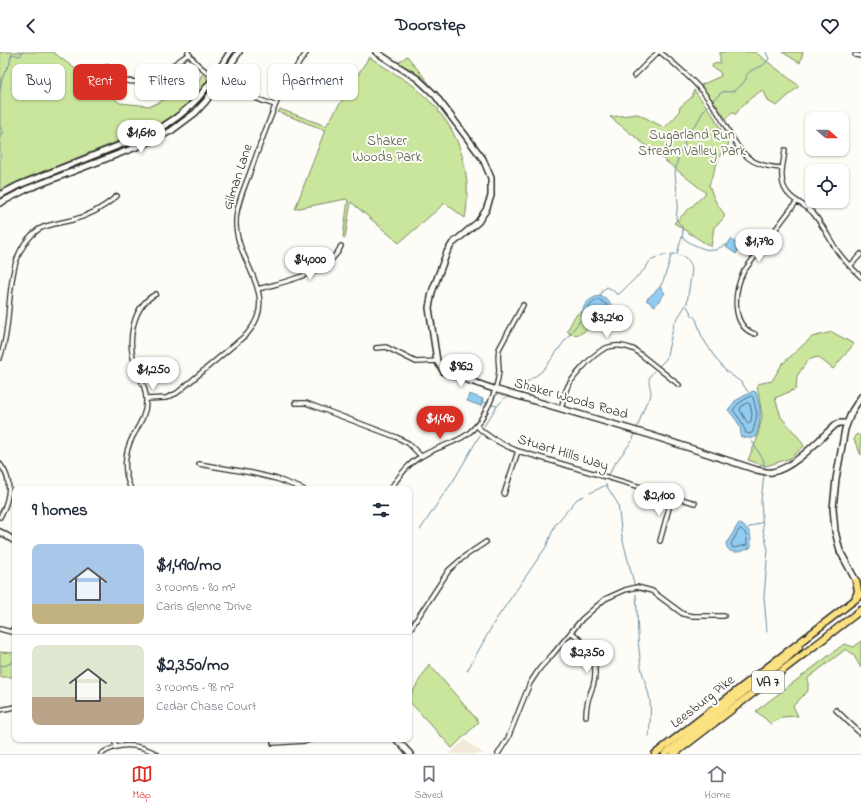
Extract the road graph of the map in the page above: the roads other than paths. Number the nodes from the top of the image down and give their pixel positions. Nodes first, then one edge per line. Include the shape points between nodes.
1 (230, 52) edge
2 (239, 52) edge
3 (307, 52) edge
4 (376, 52) edge
5 (659, 52) edge
6 (188, 53) edge
7 (855, 55) dead end
8 (861, 56) edge
9 (222, 64) edge
10 (232, 64) edge
11 (207, 71) edge
12 (634, 76) dead end
13 (127, 81) edge
14 (207, 88) edge
15 (207, 100) edge
16 (260, 100) edge
17 (275, 105) junction
18 (785, 150) dead end
19 (782, 168) junction
20 (0, 195) edge
21 (117, 196) dead end
22 (797, 201) junction
23 (0, 203) edge
24 (341, 246) dead end
25 (861, 254) edge
26 (13, 258) dead end
27 (850, 266) junction
28 (861, 277) edge
29 (7, 283) dead end
30 (258, 289) junction
31 (156, 294) dead end
32 (523, 304) dead end
33 (755, 334) dead end
34 (376, 348) dead end
35 (0, 358) edge
36 (436, 361) junction
37 (679, 385) dead end
38 (494, 389) junction
39 (861, 397) edge
40 (146, 399) junction
41 (294, 403) dead end
42 (855, 405) junction
43 (861, 408) edge
44 (561, 409) junction
45 (847, 423) junction
46 (477, 426) junction
47 (518, 451) junction
48 (421, 456) junction
49 (0, 464) edge
50 (199, 464) dead end
51 (130, 486) edge
52 (292, 486) edge
53 (392, 486) edge
54 (504, 494) dead end
55 (672, 497) junction
56 (695, 503) dead end
57 (0, 517) edge
58 (0, 532) edge
59 (12, 538) edge
60 (660, 541) dead end
61 (486, 542) dead end
62 (859, 583) edge
63 (861, 595) edge
64 (854, 601) junction
65 (861, 610) edge
66 (724, 616) dead end
67 (823, 624) junction
68 (412, 626) edge
69 (0, 629) edge
70 (12, 630) edge
71 (571, 632) junction
72 (12, 708) edge
73 (0, 710) edge
74 (836, 710) dead end
75 (586, 716) dead end
76 (861, 734) edge
77 (115, 742) edge
78 (288, 742) edge
79 (399, 742) edge
80 (272, 743) dead end
81 (116, 747) junction
82 (101, 754) edge
83 (156, 754) edge
84 (410, 754) edge
85 (498, 754) edge
86 (655, 754) edge
87 (665, 754) edge
88 (674, 754) edge

1 - 9 street
2 - 10 street
3 - 17 street, Gilman Lane
4 - 36 street via 418,79 435,95 490,171 491,196 486,210 478,222 449,248 432,292 429,308
5 - 12 street
5 - 19 street via 702,91 736,146 746,157 759,164
6 - 11 street
6 - 13 street via 155,76 143,81
7 - 8 street
14 - 20 street via 193,104 161,128
15 - 23 street via 195,113 158,138 27,189
16 - 17 street
17 - 30 street, Gilman Lane via 237,212 236,229 239,241
18 - 19 street
19 - 22 street via 784,187
21 - 26 street via 88,215 38,230 23,242
22 - 27 street via 813,213
22 - 33 street via 739,281 736,292 738,314 742,325 748,332
24 - 30 street via 334,257 311,272
25 - 27 street
27 - 28 street
29 - 35 street via 4,341
30 - 40 street, Gilman Lane via 259,312 247,334 177,393 166,398
31 - 40 street via 141,308 135,321 131,347 134,363 145,388
32 - 38 street via 498,352 499,371
34 - 36 street via 386,348 416,362
36 - 38 street, Shaker Woods Road via 444,372
37 - 44 street via 635,350 613,345 591,357 568,386
38 - 44 street, Shaker Woods Road
38 - 46 street
39 - 42 street
40 - 51 street via 144,416 130,443 126,459
41 - 48 street via 306,403 396,437 408,443
42 - 43 street
42 - 45 street
44 - 45 street, Shaker Woods Road via 769,472 782,468 805,453 837,424
45 - 62 street via 835,486 834,520 841,552
46 - 47 street, Stuart Hills Way via 499,443
46 - 48 street via 458,441
47 - 54 street
47 - 55 street, Stuart Hills Way
48 - 53 street
49 - 57 street via 7,475 9,485
50 - 52 street via 252,473
55 - 56 street, Stuart Hills Way
55 - 60 street
58 - 59 street
61 - 68 street via 448,570
62 - 64 highway
63 - 64 highway, Leesburg Pike / VA 7
64 - 67 highway, Leesburg Pike / VA 7
65 - 88 highway, Leesburg Pike / VA 7
66 - 71 street via 683,614 652,591 637,587 605,600 590,611
67 - 86 highway, Leesburg Pike / VA 7
67 - 87 highway via 785,660
69 - 70 street
71 - 75 street via 586,646 594,663 595,676 586,704
71 - 85 street via 530,683 508,738
72 - 73 street
74 - 76 street
77 - 81 street
78 - 80 street
79 - 84 street
81 - 82 street
81 - 83 street via 136,746

